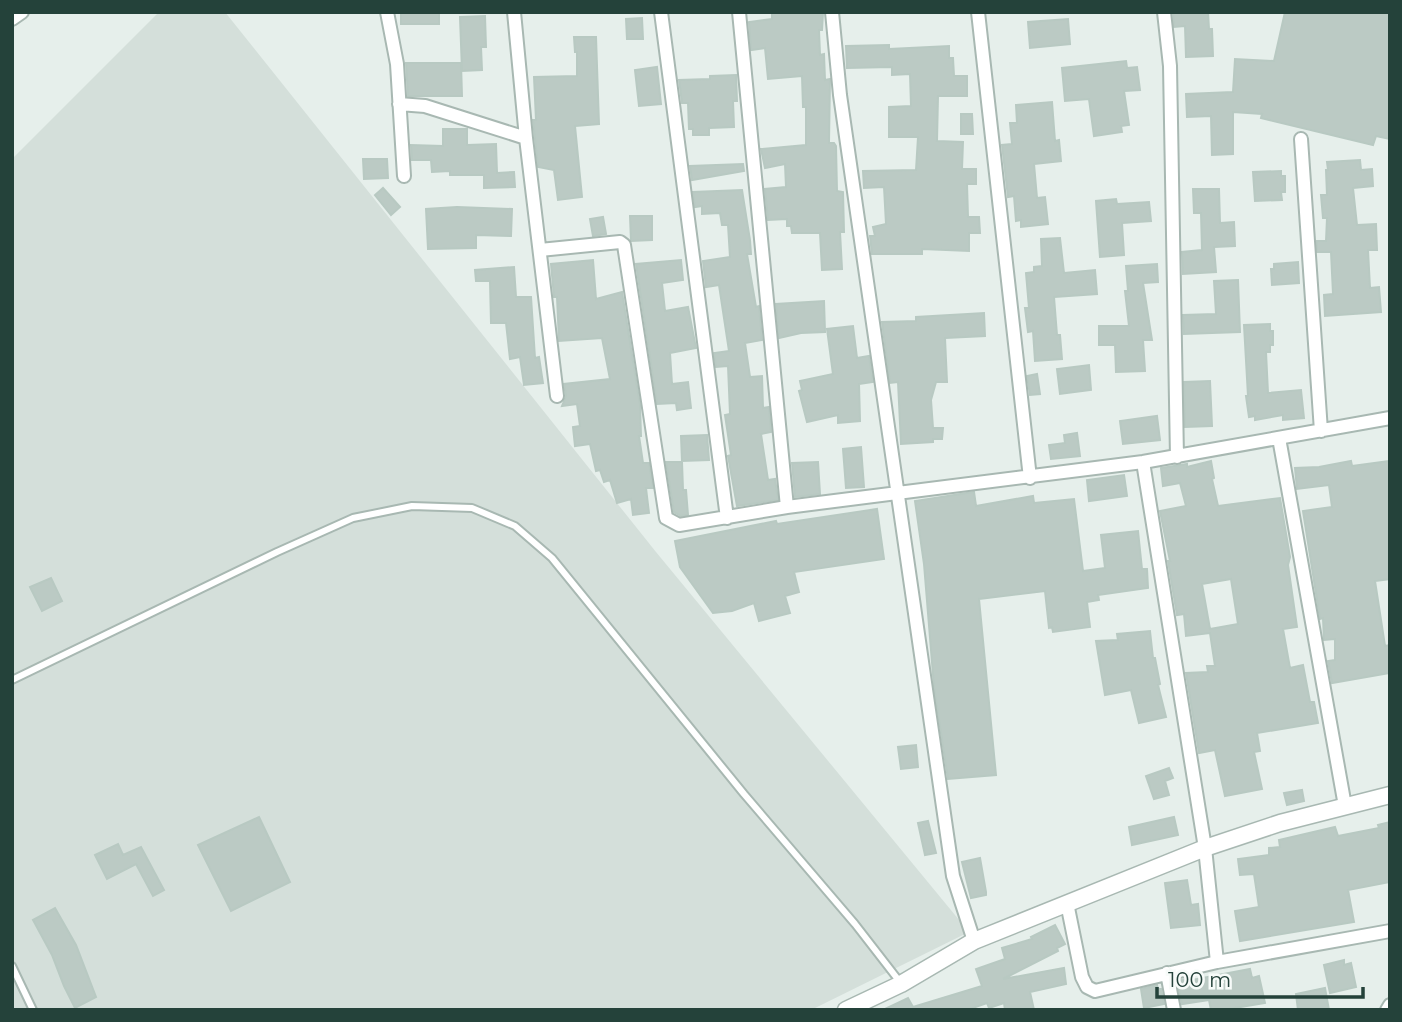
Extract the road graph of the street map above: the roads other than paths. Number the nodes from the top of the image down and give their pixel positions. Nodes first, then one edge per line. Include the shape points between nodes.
1 (22, 12) edge
2 (387, 12) edge
3 (514, 12) edge
4 (661, 12) edge
5 (739, 12) edge
6 (832, 12) edge
7 (978, 12) edge
8 (1164, 12) edge
9 (12, 19) edge
10 (399, 104) junction
11 (526, 138) junction
12 (1301, 139) dead end
13 (404, 176) dead end
14 (540, 250) junction
15 (557, 397) dead end
16 (1390, 418) edge
17 (1321, 430) junction
18 (1279, 438) junction
19 (1177, 457) junction
20 (1143, 462) junction
21 (1030, 478) junction
22 (898, 494) junction
23 (787, 508) junction
24 (727, 518) junction
25 (12, 680) edge
26 (1390, 795) edge
27 (1345, 806) junction
28 (1205, 848) junction
29 (1067, 903) junction
30 (1390, 932) edge
31 (974, 941) junction
32 (1217, 962) junction
33 (12, 966) edge
34 (1167, 974) junction
35 (901, 984) junction
36 (1390, 1004) edge
37 (33, 1010) edge
38 (846, 1010) edge
39 (1174, 1010) edge
40 (1387, 1010) edge

1 - 9 street
2 - 10 street
3 - 11 street
4 - 24 street
5 - 23 street
6 - 22 street
7 - 21 street
8 - 19 street via 1170,66
10 - 11 street via 425,106
10 - 13 street
11 - 14 street
12 - 17 street
14 - 15 street
14 - 24 street via 624,245 666,518 679,525
16 - 17 street
17 - 18 street
18 - 19 street
18 - 27 street
19 - 20 street
20 - 21 street
20 - 28 street
21 - 22 street
22 - 23 street
22 - 31 street via 953,876
23 - 24 street
25 - 35 lane via 353,517 412,506 472,508 515,526 552,558
26 - 27 street
27 - 28 street
28 - 29 street
28 - 32 street
29 - 31 street
29 - 34 street via 1087,987 1095,991
30 - 32 street
31 - 35 street
32 - 34 street
33 - 37 lane
34 - 39 street
35 - 38 street
36 - 40 street

